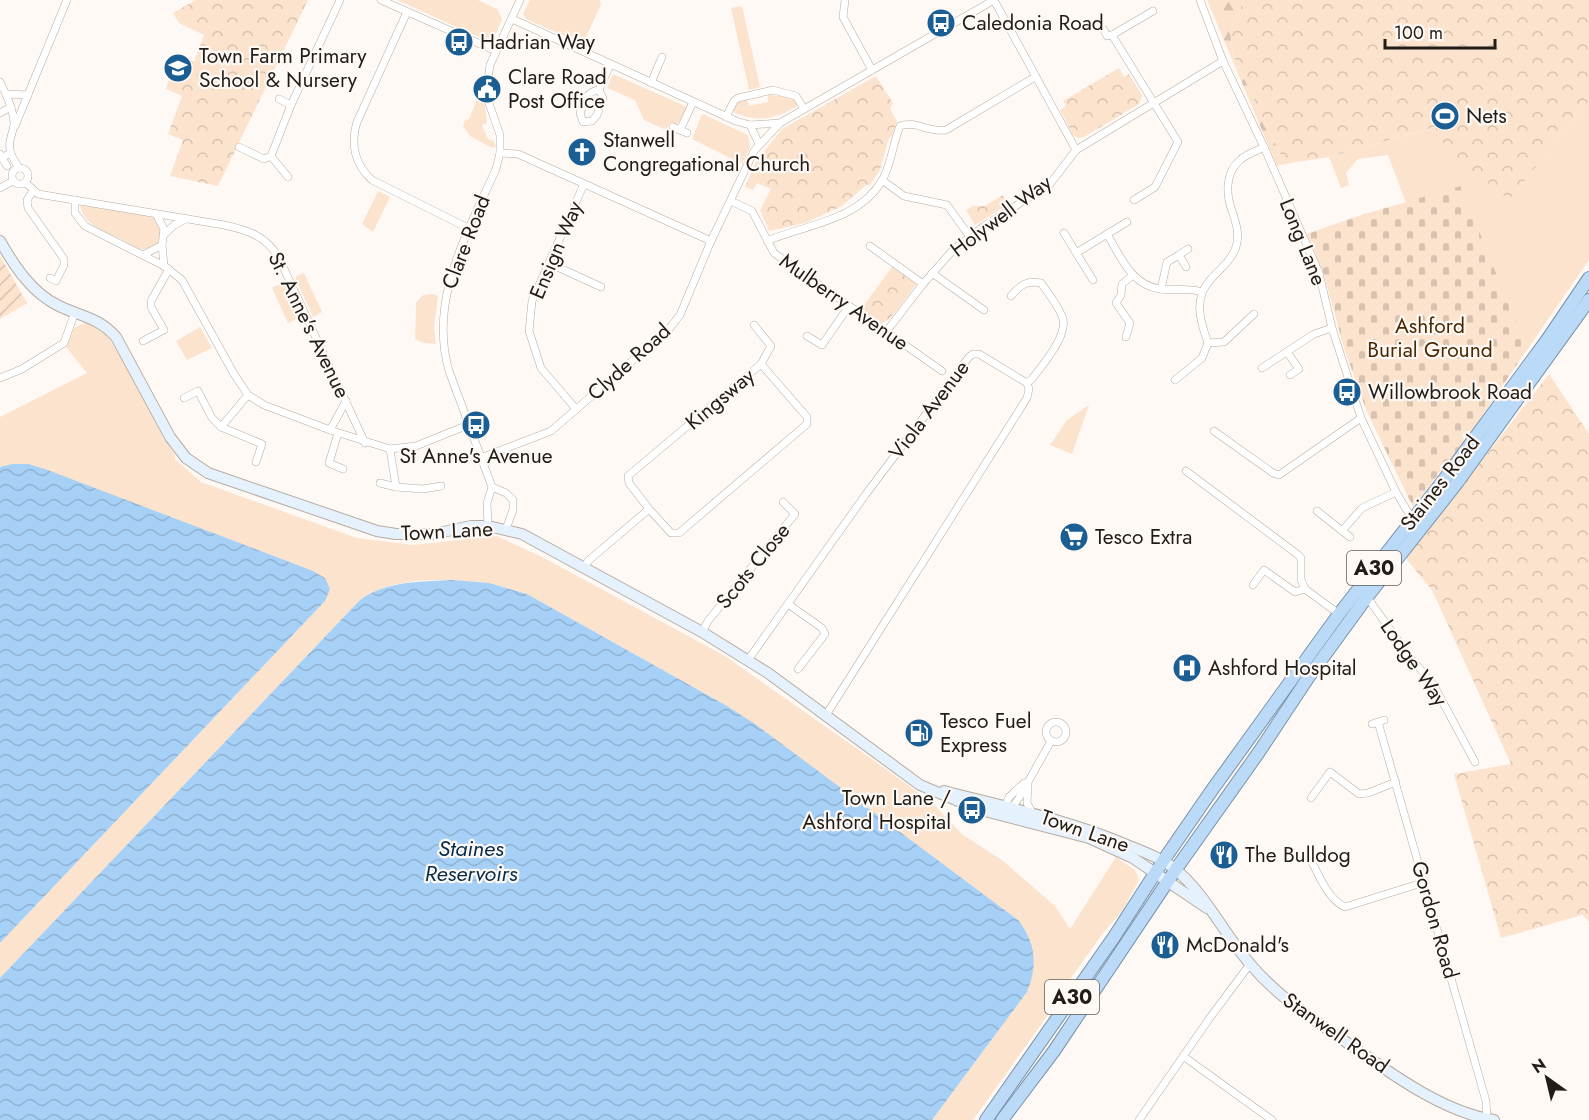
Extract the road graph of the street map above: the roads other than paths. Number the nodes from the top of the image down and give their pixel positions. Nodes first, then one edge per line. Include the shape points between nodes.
1 (67, 0) edge
2 (340, 0) edge
3 (381, 0) edge
4 (520, 0) edge
5 (845, 0) edge
6 (994, 0) edge
7 (1200, 0) edge
8 (1153, 11) dead end
9 (407, 12) junction
10 (512, 19) junction
11 (1104, 30) dead end
12 (1113, 35) junction
13 (496, 51) junction
14 (662, 57) dead end
15 (1223, 61) junction
16 (610, 65) junction
17 (872, 70) junction
18 (1035, 77) junction
19 (0, 82) edge
20 (651, 83) junction
21 (599, 90) junction
22 (6, 94) junction
23 (28, 95) junction
24 (279, 99) dead end
25 (693, 102) junction
26 (1153, 103) junction
27 (291, 105) junction
28 (11, 107) junction
29 (804, 109) junction
30 (0, 113) edge
31 (726, 117) junction
32 (780, 123) junction
33 (750, 125) junction
34 (15, 126) junction
35 (680, 130) dead end
36 (759, 144) junction
37 (239, 147) dead end
38 (1264, 147) junction
39 (1076, 150) junction
40 (10, 153) junction
41 (500, 153) junction
42 (1, 156) edge
43 (270, 156) junction
44 (7, 166) dead end
45 (19, 168) junction
46 (288, 177) dead end
47 (882, 180) junction
48 (13, 181) junction
49 (26, 183) junction
50 (584, 184) junction
51 (0, 188) edge
52 (33, 191) junction
53 (75, 200) junction
54 (1134, 200) dead end
55 (731, 201) junction
56 (156, 214) junction
57 (186, 219) junction
58 (1127, 222) dead end
59 (470, 229) junction
60 (1064, 233) dead end
61 (1107, 234) junction
62 (164, 235) junction
63 (970, 237) junction
64 (0, 241) edge
65 (711, 241) junction
66 (767, 241) junction
67 (162, 245) junction
68 (870, 246) dead end
69 (1188, 249) dead end
70 (1076, 253) junction
71 (143, 255) junction
72 (1179, 255) junction
73 (549, 263) junction
74 (166, 267) junction
75 (1186, 267) dead end
76 (932, 273) junction
77 (1049, 276) dead end
78 (1132, 276) junction
79 (50, 278) dead end
80 (1589, 278) edge
81 (1094, 280) dead end
82 (1041, 283) junction
83 (922, 284) junction
84 (601, 286) dead end
85 (1161, 289) junction
86 (1202, 292) junction
87 (1011, 296) dead end
88 (1589, 300) edge
89 (849, 306) junction
90 (984, 310) dead end
91 (75, 312) junction
92 (1254, 314) dead end
93 (754, 325) dead end
94 (1332, 328) junction
95 (886, 332) junction
96 (807, 336) dead end
97 (1126, 337) dead end
98 (143, 341) dead end
99 (1208, 343) junction
100 (1287, 352) junction
101 (761, 364) junction
102 (1262, 368) dead end
103 (942, 371) dead end
104 (1290, 375) dead end
105 (0, 378) edge
106 (1175, 380) dead end
107 (1027, 383) junction
108 (248, 394) junction
109 (184, 398) dead end
110 (346, 401) junction
111 (576, 410) junction
112 (1361, 418) junction
113 (468, 425) junction
114 (221, 427) junction
115 (330, 430) junction
116 (1214, 431) dead end
117 (339, 433) junction
118 (365, 442) junction
119 (390, 449) junction
120 (481, 458) junction
121 (256, 462) dead end
122 (343, 469) dead end
123 (1186, 471) dead end
124 (380, 483) dead end
125 (441, 486) dead end
126 (396, 487) junction
127 (492, 487) junction
128 (1396, 492) junction
129 (783, 502) dead end
130 (649, 509) junction
131 (1317, 511) dead end
132 (1412, 519) junction
133 (488, 526) junction
134 (506, 529) junction
135 (1342, 531) junction
136 (1350, 537) dead end
137 (584, 568) junction
138 (1253, 585) dead end
139 (1305, 589) junction
140 (1367, 597) junction
141 (788, 604) junction
142 (1339, 614) junction
143 (702, 633) junction
144 (748, 660) junction
145 (798, 669) dead end
146 (826, 715) junction
147 (1378, 722) dead end
148 (1051, 741) dead end
149 (1475, 762) dead end
150 (1029, 778) junction
151 (1396, 782) junction
152 (1311, 798) dead end
153 (1007, 810) junction
154 (1033, 814) junction
155 (1308, 854) dead end
156 (1163, 861) junction
157 (1176, 869) junction
158 (1155, 873) junction
159 (1168, 882) junction
160 (1425, 882) junction
161 (1207, 908) junction
162 (1250, 964) junction
163 (1183, 1056) junction
164 (986, 1120) edge
165 (1002, 1120) edge
166 (1139, 1120) edge
167 (1272, 1120) edge
168 (1490, 1120) edge

1 - 23 street
2 - 27 street
3 - 9 street
4 - 10 street, Clare Road
5 - 17 street via 843,17
6 - 17 street
6 - 18 street
7 - 15 street, Long Lane
8 - 12 street
9 - 13 street
9 - 59 street via 357,122 355,153 372,180
10 - 13 street, Clare Road
10 - 16 street
11 - 12 street via 1107,36
12 - 26 street
13 - 41 street, Clare Road via 487,86 500,135
14 - 20 street
15 - 26 street, Holywell Way
15 - 38 street, Long Lane
16 - 20 street
16 - 21 street
17 - 29 street
18 - 39 street
18 - 47 street via 946,130 937,132 907,123 900,126
19 - 22 street
20 - 25 street
21 - 21 street via 586,97 579,115 583,122 592,121 597,115 603,98
22 - 23 street
22 - 28 street
23 - 34 street
24 - 27 street
25 - 31 street
25 - 35 street
26 - 39 street, Holywell Way
26 - 54 street via 1178,142 1155,187
27 - 43 street
28 - 30 street
28 - 34 street
29 - 31 street via 796,96 773,90 738,98
29 - 32 street
31 - 33 street
32 - 33 street
32 - 36 street, Clyde Road
33 - 36 street
34 - 40 street
36 - 55 street, Clyde Road
37 - 43 street via 264,159
38 - 86 street via 1241,159 1232,170 1227,197 1238,227 1237,245 1228,263
38 - 94 street, Long Lane via 1319,273
39 - 63 street, Holywell Way via 1050,184
40 - 42 street
40 - 45 street
41 - 50 street via 518,154
41 - 59 street, Clare Road
42 - 44 street
43 - 46 street
45 - 48 street via 13,173
45 - 49 street via 28,173
47 - 63 street via 904,196 947,205
47 - 66 street via 871,195 847,213
48 - 49 street
48 - 51 street
49 - 52 street
50 - 65 street
50 - 73 street, Ensign Way
52 - 53 street, St. Anne's Avenue
52 - 79 street via 27,200 28,208 65,262 56,281
53 - 56 street, St. Anne's Avenue
53 - 71 street via 75,213 85,226
55 - 65 street, Clyde Road
55 - 66 street, Mulberry Avenue via 752,211
56 - 57 street, St. Anne's Avenue
56 - 62 street
57 - 62 street
57 - 110 street, St. Anne's Avenue via 244,229 274,249
58 - 61 street
59 - 113 street, Clare Road via 447,285 442,324 446,360
60 - 70 street
61 - 70 street
61 - 78 street
62 - 67 street
63 - 76 street, Holywell Way
64 - 91 main road, Town Lane via 40,294
65 - 111 street, Clyde Road via 680,315 669,329
66 - 89 street, Mulberry Avenue via 774,253
67 - 71 street
67 - 74 street
68 - 83 street
69 - 72 street
70 - 81 street
71 - 74 street
72 - 75 street
72 - 85 street via 1167,262
73 - 84 street
73 - 111 street, Ensign Way via 532,301 529,331 541,368
74 - 98 street via 151,301 164,330
74 - 108 street via 182,280
76 - 83 street, Holywell Way
76 - 90 street
77 - 82 street
78 - 85 street
78 - 97 street via 1122,284 1116,303 1130,323
80 - 132 highway, Staines Road / A30
82 - 87 street via 1023,284
82 - 107 street via 1062,315 1064,329
83 - 95 street, Holywell Way
85 - 86 street
86 - 99 street via 1199,317
88 - 140 highway, Staines Road / A30 via 1457,483
89 - 95 street, Mulberry Avenue
89 - 96 street via 822,345
91 - 105 street via 64,343
91 - 133 main road, Town Lane via 95,319 116,337 178,449 208,473 376,531 433,534
92 - 99 street via 1224,342
93 - 101 street via 771,346
94 - 100 street via 1314,334
94 - 112 street, Long Lane
95 - 103 street, Mulberry Avenue
99 - 106 street via 1202,358
100 - 102 street
100 - 104 street via 1299,369
101 - 130 street, Kingsway via 628,476 628,483
101 - 130 street, Kingsway via 807,417 807,424 679,533 671,532
107 - 141 street, Viola Avenue via 979,354 969,357
107 - 146 street via 1027,398
108 - 114 street
108 - 115 street via 318,429
109 - 114 street via 198,391
110 - 115 street
110 - 118 street, St. Anne's Avenue
111 - 120 street, Clyde Road via 551,430
112 - 116 street via 1279,475
112 - 128 street, Long Lane
113 - 119 street via 416,446
113 - 120 street, Clare Road
114 - 121 street via 262,444
115 - 117 street
117 - 118 street
117 - 122 street via 329,463
118 - 119 street
119 - 126 street
120 - 127 street, Clare Road
123 - 139 street via 1297,554 1301,558
124 - 126 street
125 - 126 street
127 - 133 street, Clare Road
127 - 134 street, Clare Road via 513,500
128 - 132 street, Long Lane
128 - 135 street via 1362,508
129 - 143 street, Scots Close via 795,514
130 - 137 street
131 - 135 street
132 - 142 highway, Staines Road / A30
133 - 134 main road, Town Lane
134 - 137 main road, Town Lane
135 - 136 street
137 - 143 main road, Town Lane
138 - 139 street via 1264,570 1295,592
139 - 142 street
140 - 149 street, Lodge Way via 1433,684
140 - 157 highway, Staines Road / A30
141 - 144 street, Viola Avenue
141 - 145 street via 825,634
142 - 156 highway, Staines Road / A30
143 - 144 main road, Town Lane
144 - 146 main road, Town Lane
146 - 153 main road, Town Lane via 910,777
147 - 151 street, Gordon Road
148 - 150 street
150 - 153 street via 1009,797
150 - 154 street via 1027,802
151 - 152 street via 1359,794 1330,772
151 - 160 street, Gordon Road
153 - 154 main road, Town Lane
153 - 158 main road, Town Lane via 1089,838
154 - 156 main road, Town Lane via 1091,831
155 - 160 street via 1328,890 1345,907
156 - 157 main road, Stanwell Road
156 - 158 highway, A30
157 - 159 highway, A30
157 - 161 main road, Stanwell Road via 1202,896
158 - 159 main road, Town Lane
158 - 164 highway, A30
159 - 161 main road, Stanwell Road
159 - 165 highway, A30 via 1054,1051
160 - 168 street, Gordon Road
161 - 162 main road, Stanwell Road
162 - 163 street
162 - 168 main road, Stanwell Road via 1273,989 1375,1062 1439,1101
163 - 166 street
163 - 167 street

